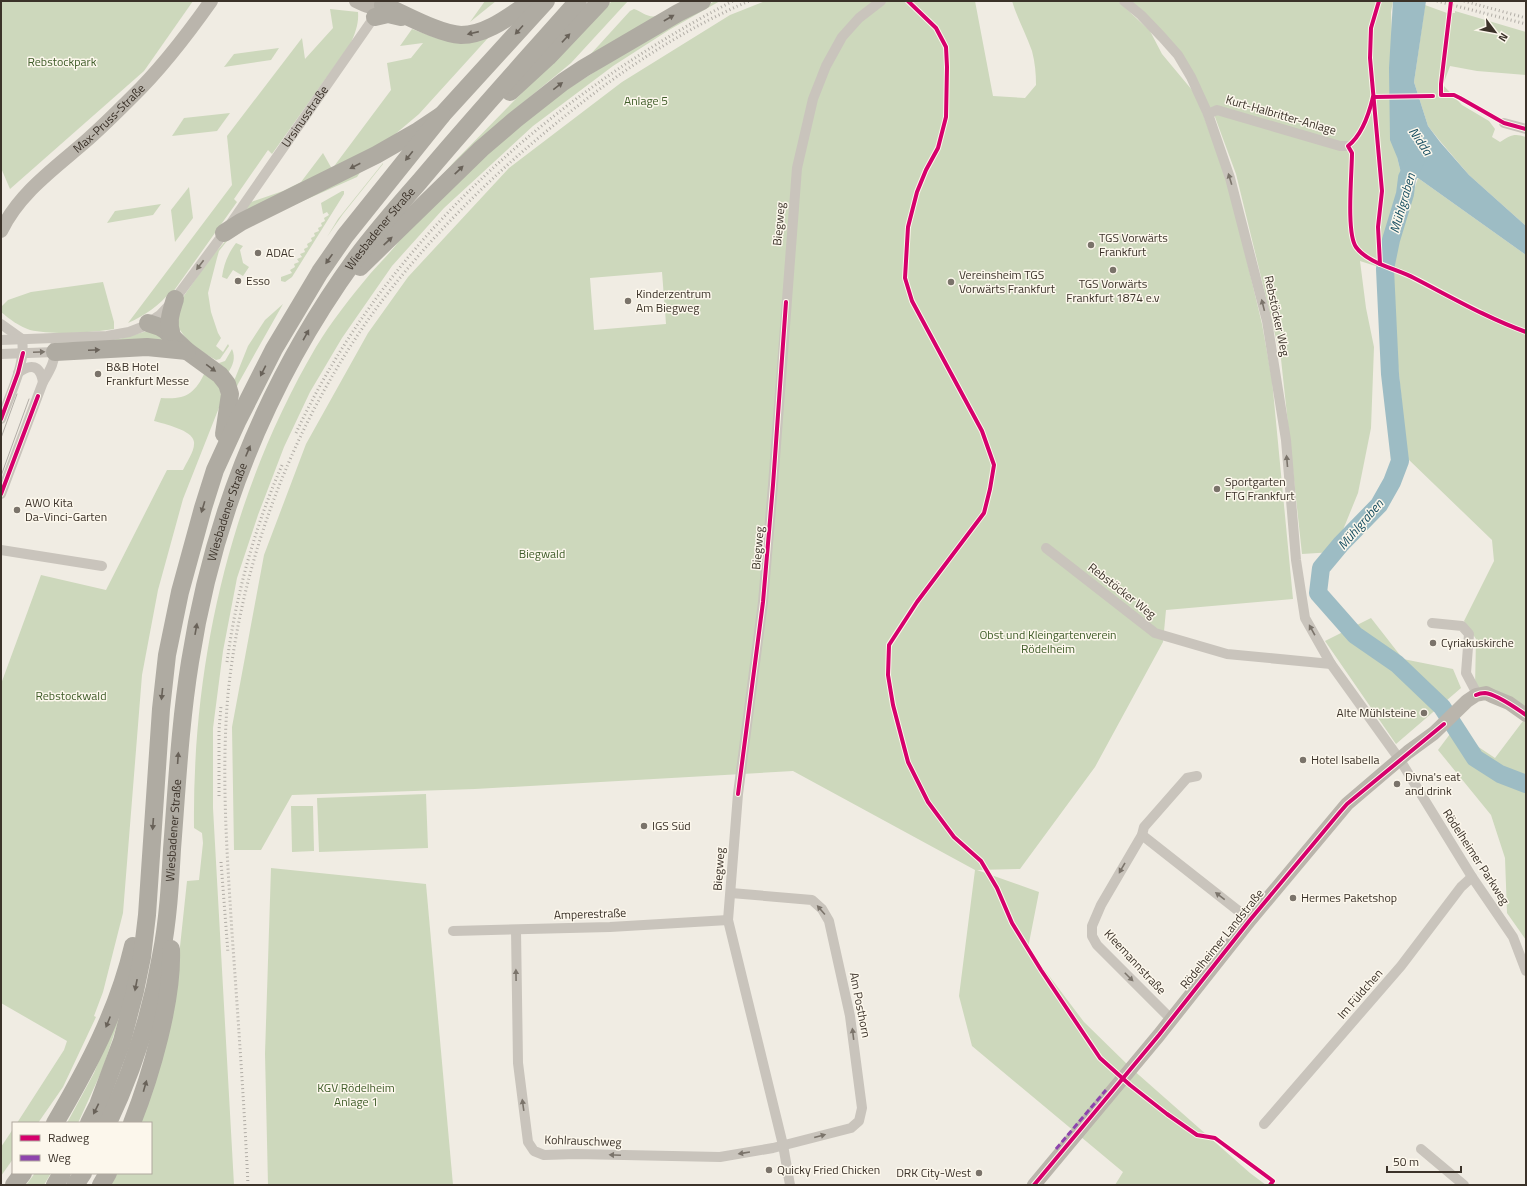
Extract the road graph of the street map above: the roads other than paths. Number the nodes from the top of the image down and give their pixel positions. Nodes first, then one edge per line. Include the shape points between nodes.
1 (211, 1) edge
2 (410, 1) edge
3 (532, 1) edge
4 (546, 1) edge
5 (578, 1) edge
6 (601, 1) edge
7 (702, 1) edge
8 (880, 1) edge
9 (1124, 1) edge
10 (372, 8) edge
11 (426, 24) junction
12 (1208, 114) junction
13 (442, 115) junction
14 (1504, 123) dead end
15 (1526, 128) edge
16 (455, 139) junction
17 (1348, 146) dead end
18 (1, 231) edge
19 (224, 233) junction
20 (330, 296) junction
21 (175, 299) junction
22 (148, 323) junction
23 (1, 324) edge
24 (172, 336) junction
25 (22, 339) junction
26 (1, 340) edge
27 (50, 345) junction
28 (187, 351) junction
29 (23, 353) junction
30 (1, 354) edge
31 (18, 373) junction
32 (43, 382) junction
33 (1, 419) edge
34 (216, 470) junction
35 (1, 494) edge
36 (1046, 548) dead end
37 (1, 550) edge
38 (102, 566) dead end
39 (1432, 623) dead end
40 (1331, 664) junction
41 (1476, 695) junction
42 (1526, 715) edge
43 (1400, 760) junction
44 (1197, 776) dead end
45 (1142, 834) junction
46 (149, 877) junction
47 (1472, 877) junction
48 (731, 893) junction
49 (168, 908) junction
50 (728, 920) junction
51 (1250, 920) junction
52 (516, 930) junction
53 (453, 931) dead end
54 (1526, 971) edge
55 (1171, 1019) junction
56 (56, 1122) edge
57 (90, 1122) edge
58 (108, 1122) edge
59 (132, 1122) edge
60 (1264, 1124) dead end
61 (783, 1146) junction
62 (1421, 1149) dead end
63 (22, 1174) edge
64 (61, 1174) edge
65 (82, 1174) edge
66 (107, 1174) edge
67 (14, 1185) edge
68 (55, 1185) edge
69 (75, 1185) edge
70 (101, 1185) edge
71 (790, 1185) edge
72 (1034, 1185) edge
73 (1464, 1185) edge

1 - 18 main road, Max-Pruss-Straße via 162,67 87,140 32,188
2 - 11 highway via 416,16
3 -> 11 highway via 494,25 476,32 460,35 440,31
4 -> 13 highway
5 - 16 highway, Wiesbadener Straße
16 -> 6 highway via 524,80
20 -> 7 highway via 473,157 516,119 584,68
8 - 48 street, Biegweg via 859,18 842,37 826,66 813,99 797,168 763,602 738,786
9 - 12 street, Rebstöcker Weg via 1141,15 1178,56
10 - 11 highway
10 - 19 street, Ursinusstraße
12 - 17 street, Kurt-Halbritter-Anlage via 1216,110 1340,146
40 -> 12 street, Rebstöcker Weg via 1305,618 1296,560 1286,440 1267,321 1230,178
13 -> 19 highway via 418,132 376,155 241,222
13 -> 34 highway, Wiesbadener Straße via 345,236 320,272 274,349
14 - 15 street
16 - 20 highway, Wiesbadener Straße via 376,232
19 -> 21 street, Ursinusstraße
49 -> 20 highway, Wiesbadener Straße via 183,711 201,599 229,499 243,461 290,363
21 - 22 street, Ursinusstraße
21 - 24 highway via 169,323
22 - 24 highway via 160,327
22 - 27 street, Ursinusstraße via 129,332
23 - 25 street
24 - 28 highway
25 - 26 street
25 - 27 street
25 - 29 street
27 -> 28 highway via 147,347
29 -> 27 street
27 - 32 street via 51,366
28 -> 34 highway via 220,374 228,384 230,394 225,433
29 - 30 street
29 - 31 street
31 - 32 street via 25,368 38,369
31 - 33 street
32 - 35 street
34 -> 46 highway, Wiesbadener Straße via 180,592 167,655
36 - 40 street, Rebstöcker Weg via 1154,632 1226,654
37 - 38 street
39 - 41 street via 1462,626 1469,634 1466,673
40 - 43 street, Rebstöcker Weg
41 - 42 main road via 1486,693 1509,703
41 - 43 main road, Rödelheimer Landstraße
43 - 47 street, Rödelheimer Parkweg
43 - 51 main road, Rödelheimer Landstraße via 1344,808
44 - 45 street, Kleemannstraße via 1186,778 1144,827
51 -> 45 street
45 -> 55 street, Kleemannstraße via 1100,905 1092,926 1092,936 1097,945
46 -> 56 highway via 132,949 114,1008 91,1060
46 -> 57 highway, Wiesbadener Straße via 142,957 135,991 122,1041
47 - 54 street, Rödelheimer Parkweg via 1513,937
47 - 60 street, Im Füldchen via 1461,887 1401,966
48 - 50 street, Biegweg
61 -> 48 street, Am Posthorn via 851,1128 859,1121 862,1108 850,1016 829,921 822,910 812,900
49 - 58 highway, Wiesbadener Straße via 161,956 139,1047
59 -> 49 highway via 154,1054 169,985 172,958
50 - 52 street, Amperestraße
50 - 61 street, Biegweg
51 - 55 main road, Rödelheimer Landstraße
52 - 53 street, Amperestraße
61 -> 52 street, Kohlrauschweg via 720,1157 544,1155 534,1151 528,1142 518,1063
55 - 72 main road, Rödelheimer Landstraße
61 - 71 street, Biegweg
62 - 73 street
63 - 67 highway
64 - 68 highway
65 - 69 highway
66 - 70 highway

